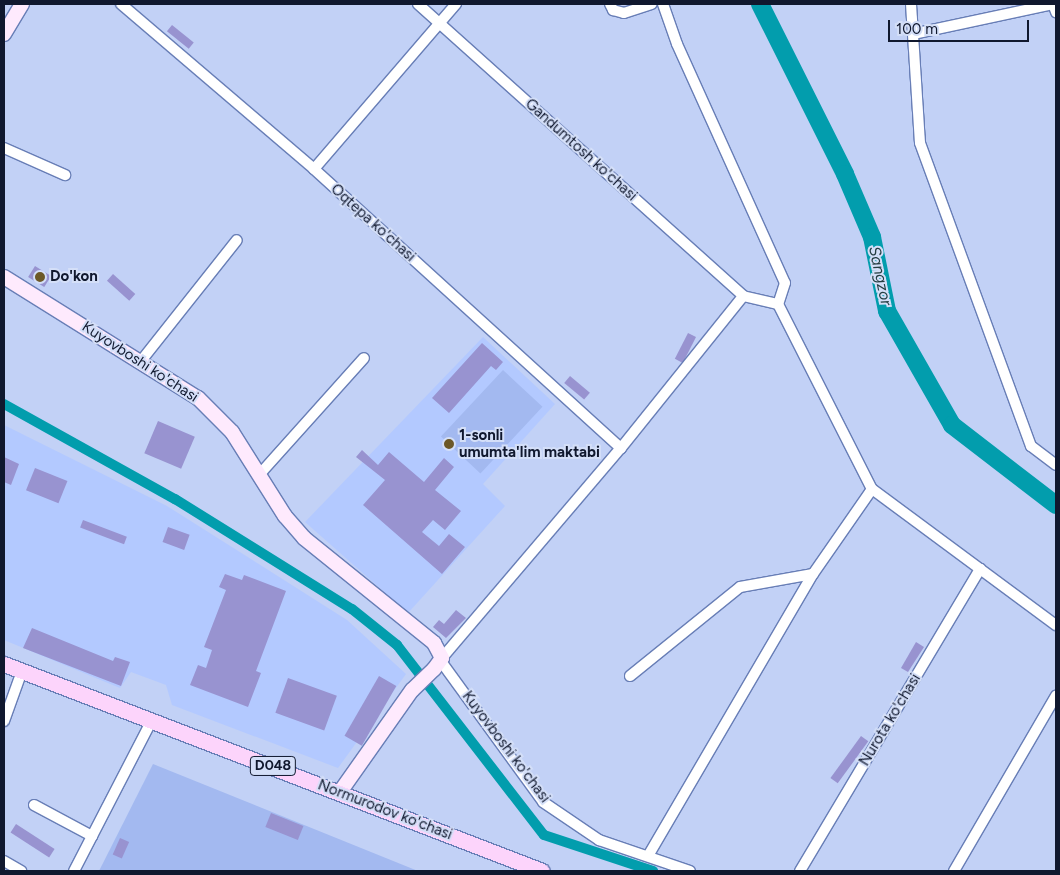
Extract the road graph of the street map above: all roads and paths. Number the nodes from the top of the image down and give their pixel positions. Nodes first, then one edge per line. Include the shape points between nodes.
1 (22, 4) edge
2 (121, 4) edge
3 (418, 4) edge
4 (456, 4) edge
5 (610, 4) edge
6 (652, 4) edge
7 (663, 4) edge
8 (911, 4) edge
9 (1053, 4) edge
10 (1056, 12) edge
11 (440, 23) junction
12 (4, 34) edge
13 (913, 34) junction
14 (4, 148) edge
15 (314, 169) junction
16 (65, 175) dead end
17 (237, 240) dead end
18 (4, 278) edge
19 (743, 296) junction
20 (778, 304) junction
21 (364, 358) dead end
22 (141, 361) junction
23 (621, 448) junction
24 (1056, 465) edge
25 (259, 475) junction
26 (872, 489) junction
27 (980, 569) junction
28 (812, 574) junction
29 (1056, 625) edge
30 (439, 662) junction
31 (4, 664) edge
32 (22, 671) junction
33 (630, 676) dead end
34 (1056, 696) edge
35 (4, 720) edge
36 (152, 720) junction
37 (340, 792) junction
38 (34, 805) dead end
39 (92, 836) junction
40 (648, 856) junction
41 (4, 862) edge
42 (21, 871) edge
43 (74, 871) edge
44 (542, 871) edge
45 (690, 871) edge
46 (800, 871) edge
47 (954, 871) edge

1 - 12 main road
2 - 15 street, Oqtepa ko'chasi
3 - 11 street, Gandumtosh ko'chasi
4 - 11 street
5 - 6 street via 613,10 624,13
7 - 20 street via 677,44 785,283
8 - 13 street
9 - 10 street
9 - 13 street
11 - 15 street
11 - 19 street, Gandumtosh ko'chasi
13 - 24 street via 920,143 1031,446
14 - 16 street
15 - 23 street, Oqtepa ko'chasi
17 - 22 street
18 - 22 main road, Kuyovboshi ko'chasi
19 - 20 street
19 - 23 street
20 - 26 street
21 - 25 street
22 - 25 main road, Kuyovboshi ko'chasi via 198,398 232,432
23 - 30 street
25 - 30 main road, Kuyovboshi ko'chasi via 304,538 434,643
26 - 27 street
26 - 28 street
27 - 29 street
27 - 46 street, Nurota ko'chasi
28 - 33 street via 740,587
28 - 40 street
30 - 37 main road via 412,690
30 - 40 street, Kuyovboshi ko'chasi via 543,802 599,840
31 - 32 main road, Normurodov ko'chasi / D048
32 - 35 street
32 - 36 main road, Normurodov ko'chasi / D048
34 - 47 street
36 - 37 main road, Normurodov ko'chasi / D048
36 - 39 street
37 - 44 main road, Normurodov ko'chasi / D048
38 - 39 street
39 - 43 street
40 - 45 street, Kuyovboshi ko'chasi
41 - 42 street

